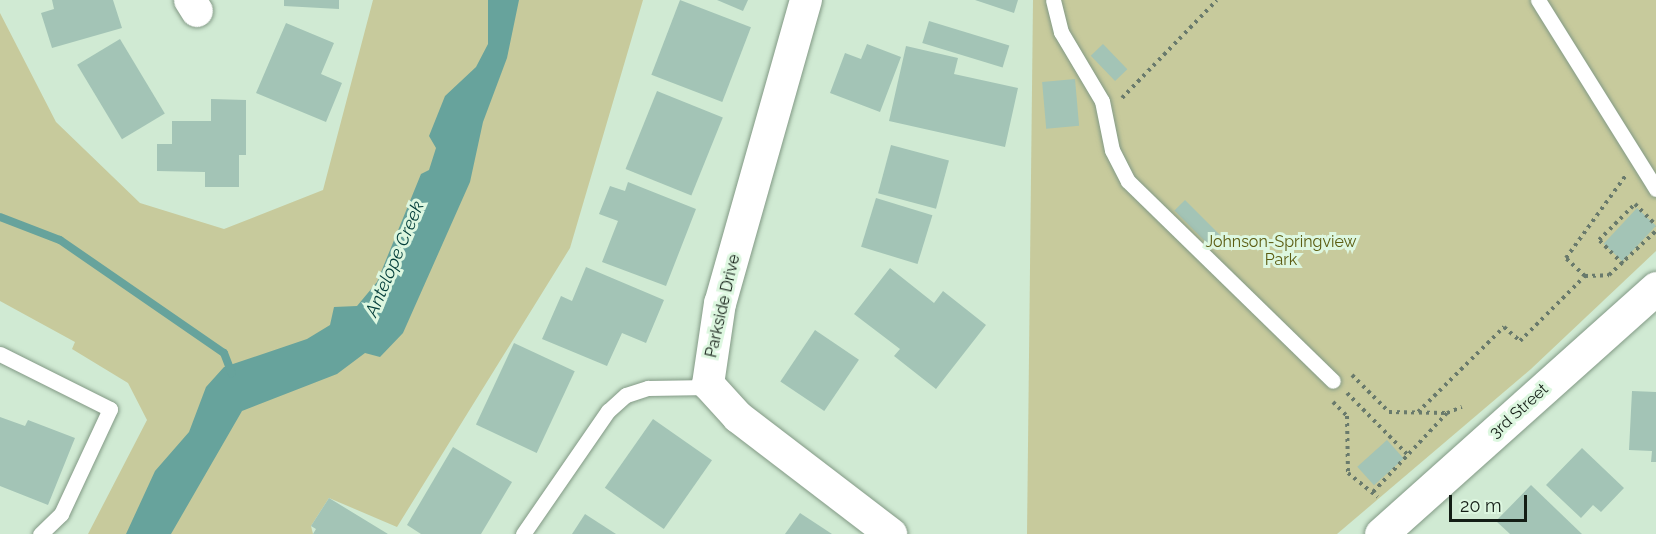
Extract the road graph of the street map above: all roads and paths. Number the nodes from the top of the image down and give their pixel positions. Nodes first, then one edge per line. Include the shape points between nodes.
1 (806, 0) edge
2 (1053, 0) edge
3 (1217, 0) edge
4 (1538, 0) edge
5 (1105, 116) junction
6 (1637, 159) junction
7 (1656, 189) edge
8 (1656, 225) edge
9 (1656, 231) edge
10 (1623, 264) junction
11 (1585, 276) junction
12 (1656, 288) edge
13 (0, 354) edge
14 (1333, 380) junction
15 (710, 387) junction
16 (1462, 407) dead end
17 (1418, 412) junction
18 (1448, 413) junction
19 (1407, 454) junction
20 (1373, 492) junction
21 (1379, 497) dead end
22 (40, 534) edge
23 (523, 534) edge
24 (891, 534) edge
25 (1381, 534) edge

1 - 15 street, Parkside Drive via 720,303 710,346
2 - 5 lane via 1061,32
3 - 5 path
4 - 6 lane
5 - 14 lane via 1112,150 1128,181
6 - 7 lane
6 - 11 path via 1566,258
8 - 10 path via 1635,204 1599,240
9 - 10 path
10 - 11 path via 1599,278
11 - 17 path via 1520,341 1504,327
12 - 25 street, 3rd Street
13 - 22 lane via 110,409 61,514
14 - 17 path via 1345,368 1389,412
14 - 19 path
14 - 20 path via 1322,392 1347,416 1348,473
15 - 23 lane via 648,388 626,395 608,411
15 - 24 street via 738,417
16 - 18 path
17 - 18 path
18 - 19 path
19 - 20 path
20 - 21 path

